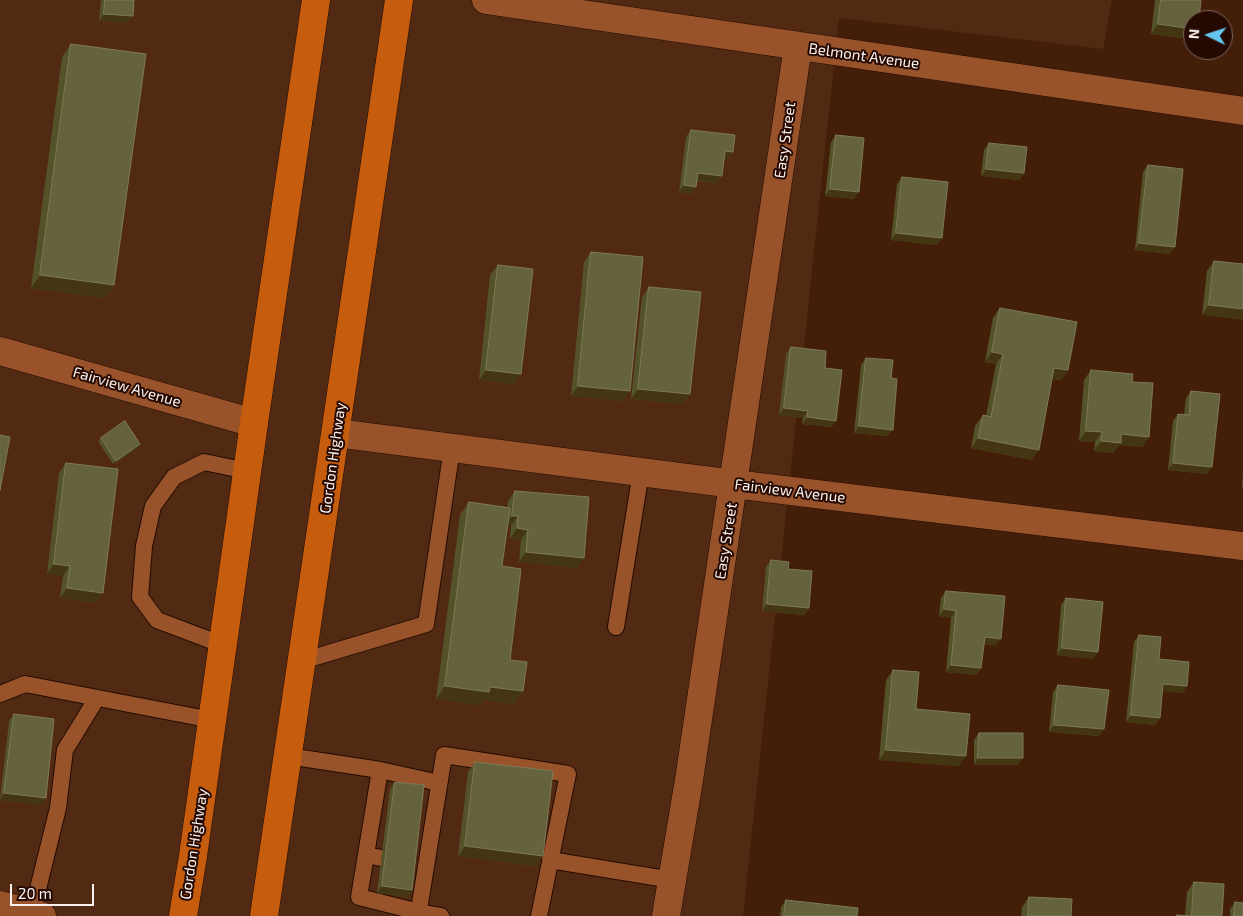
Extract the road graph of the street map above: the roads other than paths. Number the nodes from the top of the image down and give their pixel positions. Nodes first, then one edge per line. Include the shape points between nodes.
1 (316, 0) edge
2 (399, 0) edge
3 (486, 0) edge
4 (798, 46) junction
5 (1243, 111) edge
6 (0, 352) edge
7 (254, 423) junction
8 (336, 433) junction
9 (452, 448) junction
10 (247, 471) junction
11 (641, 472) junction
12 (734, 484) junction
13 (1243, 546) edge
14 (616, 628) dead end
15 (223, 645) junction
16 (302, 662) junction
17 (0, 694) edge
18 (97, 698) junction
19 (212, 720) junction
20 (288, 756) junction
21 (380, 770) junction
22 (439, 783) junction
23 (550, 860) junction
24 (672, 880) junction
25 (0, 904) edge
26 (418, 914) edge
27 (37, 915) edge
28 (183, 916) edge
29 (264, 916) edge
30 (441, 916) edge
31 (539, 916) edge
32 (666, 916) edge

1 - 7 highway, Gordon Highway
2 - 8 highway, Gordon Highway
3 - 4 street, Belmont Avenue
4 - 5 street, Belmont Avenue
4 - 12 street, Easy Street
6 - 7 street, Fairview Avenue
7 - 10 highway, Gordon Highway
8 - 9 street, Fairview Avenue
8 - 16 highway, Gordon Highway
9 - 11 street, Fairview Avenue
9 - 16 lane via 426,624
10 - 15 highway, Gordon Highway
10 - 15 lane via 204,462 174,477 153,506 144,546 140,597 157,620
11 - 12 street, Fairview Avenue
11 - 14 lane
12 - 13 street, Fairview Avenue
12 - 24 street, Easy Street
15 - 19 highway, Gordon Highway
16 - 20 highway, Gordon Highway
17 - 18 lane via 25,684
18 - 19 lane
18 - 27 lane via 65,750 58,808
19 - 28 highway, Gordon Highway
20 - 21 lane
20 - 29 highway, Gordon Highway
21 - 22 lane
21 - 26 lane via 379,821 373,856 359,897
22 - 23 lane via 444,755 568,774
22 - 26 lane via 423,829 418,865
23 - 24 lane
23 - 31 lane
24 - 32 street, Easy Street
25 - 27 street
26 - 30 lane

